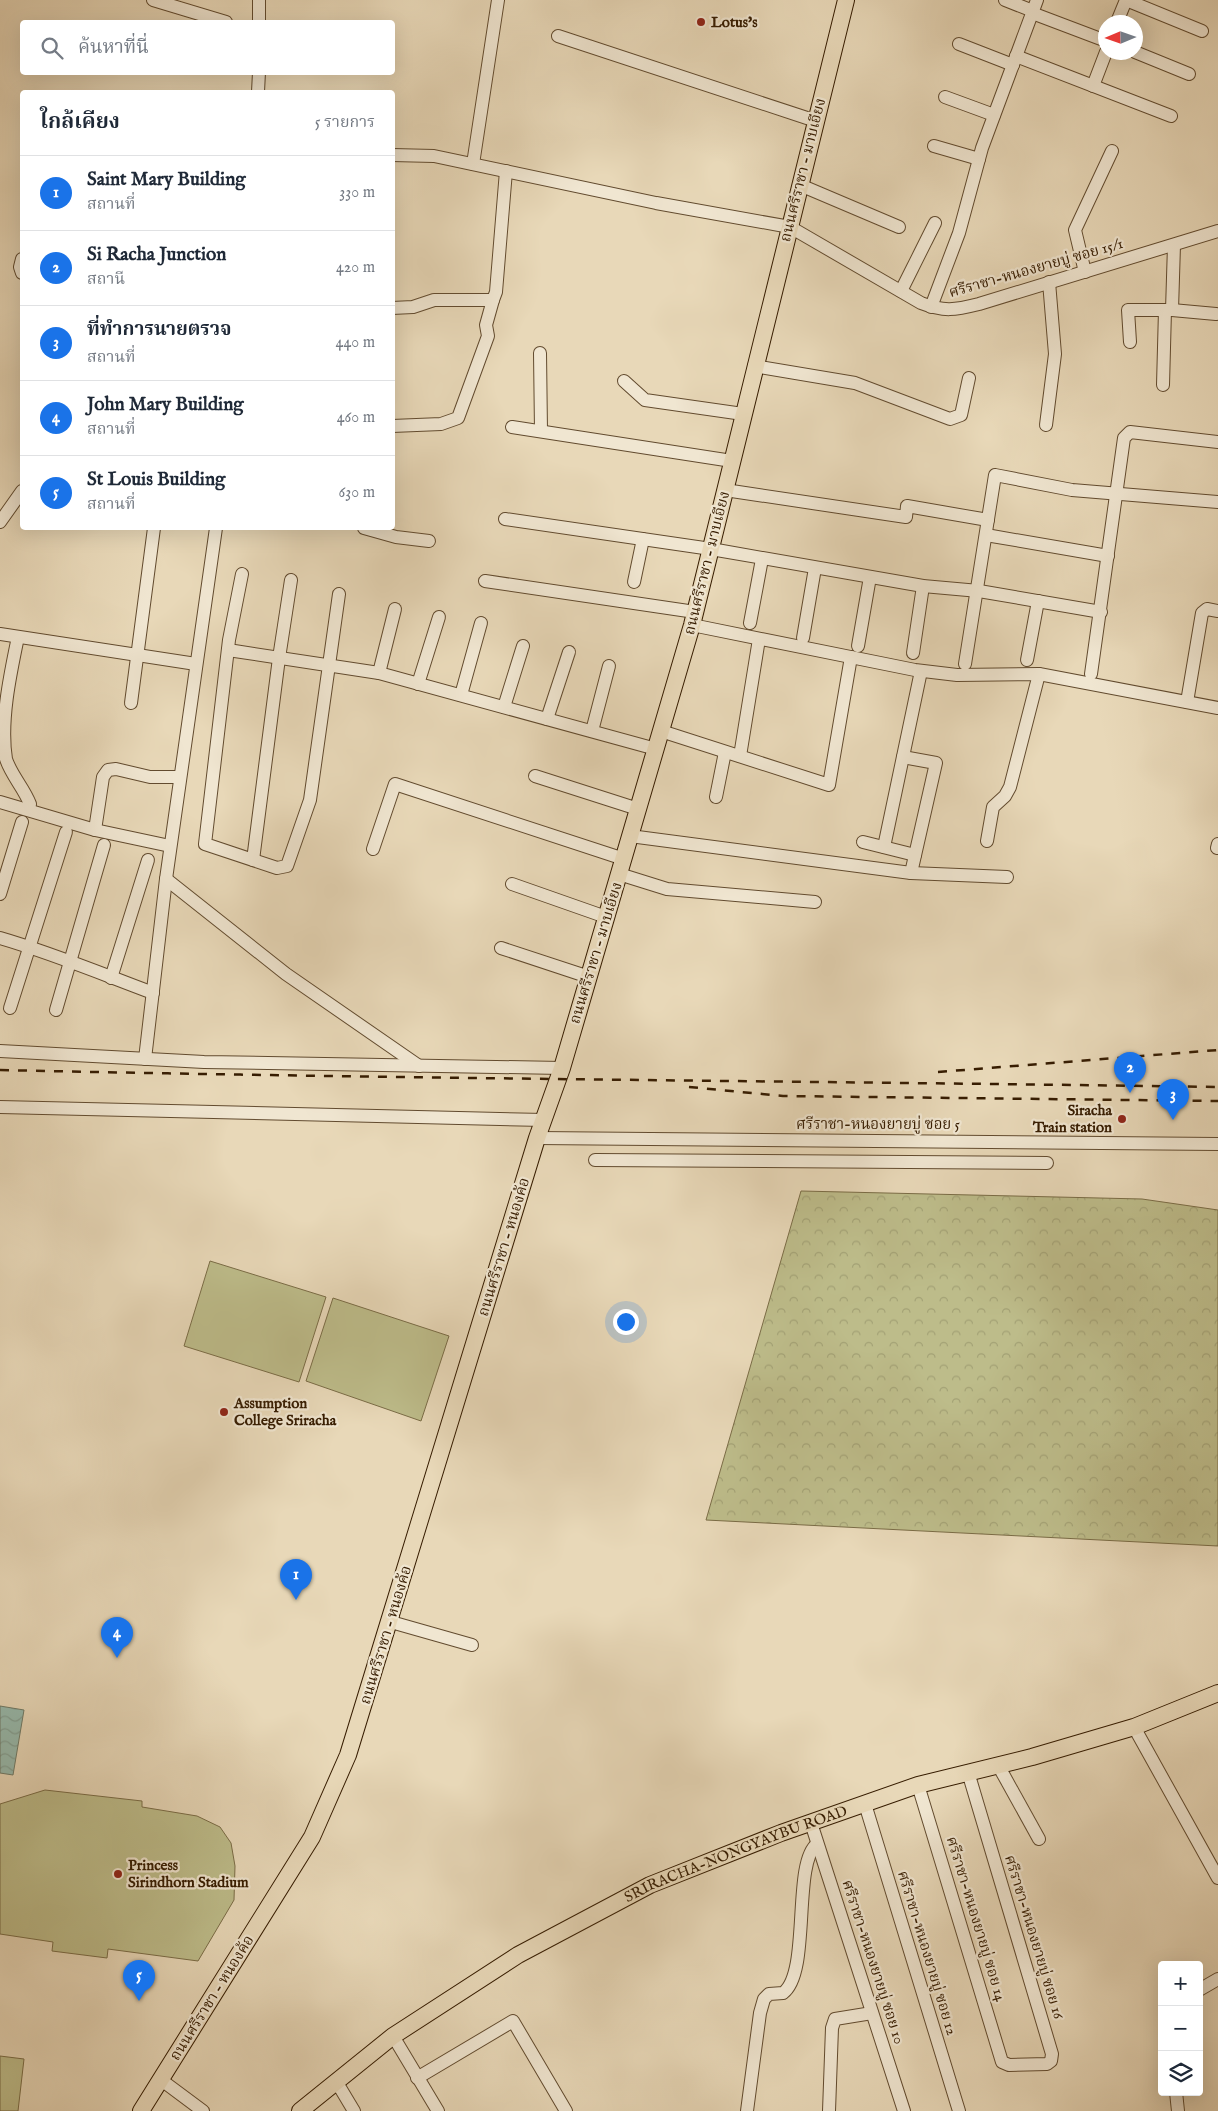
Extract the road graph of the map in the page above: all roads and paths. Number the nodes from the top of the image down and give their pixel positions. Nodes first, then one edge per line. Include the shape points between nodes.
1 (153, 0) edge
2 (259, 0) edge
3 (498, 0) edge
4 (846, 0) edge
5 (1005, 0) edge
6 (1126, 0) edge
7 (1034, 8) edge
8 (1120, 15) edge
9 (219, 20) edge
10 (259, 20) edge
11 (1202, 31) dead end
12 (558, 36) dead end
13 (1098, 37) edge
14 (959, 44) dead end
15 (1143, 55) edge
16 (1014, 60) junction
17 (1103, 60) edge
18 (1189, 74) dead end
19 (259, 75) edge
20 (1092, 86) junction
21 (258, 90) edge
22 (945, 97) dead end
23 (994, 115) junction
24 (1171, 116) dead end
25 (816, 121) junction
26 (934, 146) dead end
27 (1112, 151) dead end
28 (395, 155) edge
29 (979, 159) junction
30 (473, 164) junction
31 (506, 171) junction
32 (800, 185) junction
33 (935, 223) dead end
34 (790, 227) junction
35 (899, 227) dead end
36 (1218, 231) edge
37 (1174, 245) junction
38 (1085, 272) junction
39 (1049, 282) junction
40 (901, 291) junction
41 (493, 300) junction
42 (930, 307) junction
43 (395, 308) edge
44 (1168, 310) junction
45 (1216, 314) dead end
46 (1130, 342) dead end
47 (540, 353) dead end
48 (754, 366) junction
49 (969, 378) dead end
50 (624, 381) dead end
51 (1163, 385) dead end
52 (743, 414) junction
53 (1046, 425) dead end
54 (395, 426) edge
55 (512, 427) dead end
56 (541, 431) junction
57 (1218, 442) edge
58 (732, 461) junction
59 (725, 490) junction
60 (20, 494) edge
61 (1116, 494) junction
62 (1218, 502) edge
63 (505, 519) dead end
64 (988, 520) junction
65 (0, 522) edge
66 (154, 530) edge
67 (216, 530) edge
68 (371, 530) edge
69 (986, 535) junction
70 (643, 539) junction
71 (429, 541) dead end
72 (711, 549) junction
73 (1108, 556) junction
74 (762, 559) junction
75 (816, 568) junction
76 (242, 574) dead end
77 (870, 577) junction
78 (291, 580) dead end
79 (485, 581) dead end
80 (634, 582) dead end
81 (923, 586) junction
82 (979, 591) junction
83 (339, 594) dead end
84 (1038, 602) junction
85 (396, 609) dead end
86 (1218, 611) edge
87 (1101, 612) junction
88 (439, 617) dead end
89 (693, 618) junction
90 (481, 623) dead end
91 (750, 623) dead end
92 (0, 634) edge
93 (18, 637) junction
94 (759, 638) junction
95 (803, 638) dead end
96 (523, 646) dead end
97 (858, 646) dead end
98 (228, 650) junction
99 (569, 652) dead end
100 (912, 653) dead end
101 (138, 655) junction
102 (851, 657) junction
103 (279, 658) junction
104 (1027, 660) dead end
105 (196, 664) junction
106 (965, 664) dead end
107 (328, 666) junction
108 (609, 666) dead end
109 (921, 671) junction
110 (379, 673) junction
111 (1039, 674) junction
112 (1091, 674) dead end
113 (418, 684) junction
114 (462, 695) junction
115 (1187, 702) junction
116 (131, 704) dead end
117 (504, 707) junction
118 (1218, 708) edge
119 (547, 719) junction
120 (592, 731) junction
121 (661, 731) junction
122 (656, 749) junction
123 (725, 752) junction
124 (740, 756) junction
125 (903, 757) junction
126 (535, 776) dead end
127 (179, 778) junction
128 (716, 797) dead end
129 (0, 802) edge
130 (638, 809) junction
131 (26, 816) junction
132 (95, 830) junction
133 (66, 832) dead end
134 (630, 836) junction
135 (987, 841) dead end
136 (864, 842) dead end
137 (104, 845) dead end
138 (170, 846) junction
139 (884, 847) junction
140 (374, 849) dead end
141 (915, 854) junction
142 (148, 860) dead end
143 (254, 860) junction
144 (621, 866) junction
145 (911, 872) junction
146 (1007, 877) dead end
147 (166, 879) junction
148 (512, 884) dead end
149 (0, 894) edge
150 (815, 902) dead end
151 (606, 917) junction
152 (0, 938) edge
153 (29, 946) junction
154 (501, 948) dead end
155 (73, 959) junction
156 (113, 974) junction
157 (588, 977) junction
158 (153, 989) junction
159 (10, 1008) dead end
160 (56, 1010) dead end
161 (0, 1051) edge
162 (145, 1059) junction
163 (419, 1066) junction
164 (562, 1068) junction
165 (0, 1107) edge
166 (544, 1120) junction
167 (537, 1138) junction
168 (739, 1139) junction
169 (1218, 1144) edge
170 (595, 1160) dead end
171 (738, 1160) junction
172 (1047, 1162) dead end
173 (391, 1622) junction
174 (472, 1645) dead end
175 (1218, 1693) edge
176 (1134, 1727) junction
177 (998, 1765) junction
178 (968, 1772) junction
179 (918, 1786) junction
180 (865, 1804) junction
181 (811, 1823) junction
182 (1038, 1838) dead end
183 (817, 1844) junction
184 (1218, 1878) edge
185 (1218, 1980) edge
186 (1203, 1988) edge
187 (872, 2013) junction
188 (393, 2036) junction
189 (1002, 2062) joint
190 (341, 2076) junction
191 (417, 2078) junction
192 (160, 2079) junction
193 (1176, 2096) edge
194 (141, 2111) edge
195 (203, 2111) edge
196 (300, 2111) edge
197 (354, 2111) edge
198 (438, 2111) edge
199 (566, 2111) edge
200 (747, 2111) edge
201 (829, 2111) edge
202 (904, 2111) edge
203 (958, 2111) edge
204 (1178, 2111) edge

1 - 9 street
2 - 10 street
3 - 30 street
4 - 25 main road, ถนนศรีราชา - มาบเอียง
5 - 7 street
6 - 8 street
6 - 11 street
7 - 13 street
7 - 16 street
12 - 25 street
14 - 16 street
15 - 18 street
16 - 20 street
16 - 23 street
17 - 20 street
19 - 21 street
20 - 24 street
22 - 23 street
23 - 29 street
25 - 32 main road, ถนนศรีราชา - มาบเอียง
26 - 29 street
27 - 38 street via 1075,230
28 - 30 street, ศรีราชา-หนองยายบู่ ซอย 15/1 via 434,156
29 - 42 street via 959,233
30 - 31 street, ศรีราชา-หนองยายบู่ ซอย 15/1
31 - 34 street, ศรีราชา-หนองยายบู่ ซอย 15/1
31 - 41 street
32 - 34 main road, ถนนศรีราชา - มาบเอียง
32 - 35 street
33 - 40 street
34 - 40 street, ศรีราชา-หนองยายบู่ ซอย 15/1
34 - 48 main road, ถนนศรีราชา - มาบเอียง
36 - 37 street, ศรีราชา-หนองยายบู่ ซอย 15/1
37 - 38 street, ศรีราชา-หนองยายบู่ ซอย 15/1
37 - 44 street
38 - 39 street, ศรีราชา-หนองยายบู่ ซอย 15/1
39 - 42 street, ศรีราชา-หนองยายบู่ ซอย 15/1 via 955,310
39 - 53 street via 1055,354
40 - 42 street, ศรีราชา-หนองยายบู่ ซอย 15/1
41 - 43 street via 434,300 413,307
41 - 54 street via 486,325 488,336 458,418 441,424
44 - 45 street
44 - 46 street via 1128,310
44 - 51 street
47 - 56 street
48 - 49 street via 855,383 950,419 961,415
48 - 52 main road, ถนนศรีราชา - มาบเอียง
50 - 52 street via 645,400
52 - 58 main road, ถนนศรีราชา - มาบเอียง
55 - 56 street
56 - 58 street
57 - 61 street via 1130,432 1124,438
58 - 59 main road, ถนนศรีราชา - มาบเอียง
59 - 64 street via 906,517 907,506
59 - 72 main road, ถนนศรีราชา - มาบเอียง
60 - 65 street
61 - 62 street
61 - 64 street via 1072,490 995,475
61 - 73 street
63 - 70 street
64 - 69 street
66 - 101 street
67 - 105 street
68 - 71 street
69 - 73 street
69 - 82 street
70 - 72 street
70 - 80 street
72 - 74 street
72 - 89 main road, ถนนศรีราชา - มาบเอียง
73 - 87 street
74 - 75 street
74 - 91 street
75 - 77 street
75 - 95 street
76 - 98 street
77 - 81 street
77 - 97 street
78 - 103 street
79 - 89 street
81 - 82 street
81 - 100 street
82 - 84 street
82 - 106 street
83 - 107 street
84 - 87 street
84 - 104 street
85 - 110 street
86 - 115 street via 1207,609 1202,613
87 - 112 street
88 - 113 street
89 - 94 street
89 - 121 main road, ถนนศรีราชา - มาบเอียง
90 - 114 street
92 - 93 street
93 - 101 street
93 - 131 street via 2,708 2,741 6,761 30,804
94 - 102 street
94 - 124 street
96 - 117 street
98 - 103 street
98 - 143 street via 205,844
99 - 119 street
101 - 105 street
101 - 116 street
102 - 109 street
102 - 124 street via 829,785
103 - 107 street
103 - 143 street
105 - 127 street
107 - 110 street
107 - 143 street via 310,800 287,866 277,868
108 - 120 street
109 - 111 street via 957,675
109 - 125 street
110 - 113 street
111 - 115 street
111 - 135 street via 1010,787 1006,796 993,807
113 - 114 street
114 - 117 street
115 - 118 street
117 - 119 street
119 - 120 street
120 - 122 street
121 - 122 main road, ถนนศรีราชา - มาบเอียง
121 - 123 street
122 - 130 main road, ถนนศรีราชา - มาบเอียง
123 - 124 street
123 - 128 street
125 - 139 street
125 - 141 street via 936,763
126 - 130 street
127 - 132 street via 108,770 103,777
127 - 138 street
129 - 131 street
130 - 134 main road, ถนนศรีราชา - มาบเอียง
131 - 132 street
131 - 149 street
132 - 138 street
133 - 153 street
134 - 144 main road, ถนนศรีราชา - มาบเอียง
134 - 145 street
136 - 139 street
137 - 155 street
138 - 147 street
139 - 141 street
140 - 144 street via 395,784
141 - 145 street
142 - 156 street
144 - 150 street via 667,889
144 - 151 main road, ถนนศรีราชา - มาบเอียง
145 - 146 street
147 - 158 street
147 - 163 street via 286,974
148 - 151 street
151 - 157 main road, ถนนศรีราชา - มาบเอียง
152 - 153 street
153 - 155 street
153 - 159 street
154 - 157 street
155 - 156 street
155 - 160 street
156 - 158 street
157 - 164 main road, ถนนศรีราชา - มาบเอียง
158 - 162 street
161 - 162 street
162 - 163 street
163 - 164 street
164 - 166 main road, ถนนศรีราชา - มาบเอียง
165 - 166 street
166 - 167 main road, ถนนศรีราชา - หนองค้อ
167 - 168 street, ศรีราชา-หนองยายบู่ ซอย 5
167 - 173 main road, ถนนศรีราชา - หนองค้อ
168 - 169 street, ศรีราชา-หนองยายบู่ ซอย 5
168 - 171 street
170 - 171 street
171 - 172 street
173 - 174 street
173 - 192 main road, ถนนศรีราชา - หนองค้อ via 348,1756 312,1837
175 - 176 main road, SRIRACHA-NONGYAYBU ROAD
176 - 177 main road, SRIRACHA-NONGYAYBU ROAD
176 - 184 street
177 - 178 main road, SRIRACHA-NONGYAYBU ROAD
177 - 182 street
178 - 179 main road, SRIRACHA-NONGYAYBU ROAD
178 - 189 street, ศรีราชา-หนองยายบู่ ซอย 16 via 1052,2057 1051,2063 1047,2064 1009,2065
179 - 180 main road, SRIRACHA-NONGYAYBU ROAD
179 - 189 street, ศรีราชา-หนองยายบู่ ซอย 14
180 - 181 main road, SRIRACHA-NONGYAYBU ROAD
180 - 203 street, ศรีราชา-หนองยายบู่ ซอย 12
181 - 183 street, ศรีราชา-หนองยายบู่ ซอย 10
181 - 188 main road, SRIRACHA-NONGYAYBU ROAD via 650,1885 518,1955
183 - 187 street, ศรีราชา-หนองยายบู่ ซอย 10
183 - 200 street via 807,1863 792,1982 783,1993 769,1994 760,2013
185 - 186 street
187 - 201 street via 835,2019
187 - 202 street, ศรีราชา-หนองยายบู่ ซอย 10
188 - 190 main road, SRIRACHA-NONGYAYBU ROAD
188 - 191 street
190 - 196 main road, SRIRACHA-NONGYAYBU ROAD
190 - 197 street
191 - 198 street
191 - 199 street via 513,2021
192 - 194 main road, ถนนศรีราชา - หนองค้อ
192 - 195 street
193 - 204 street

